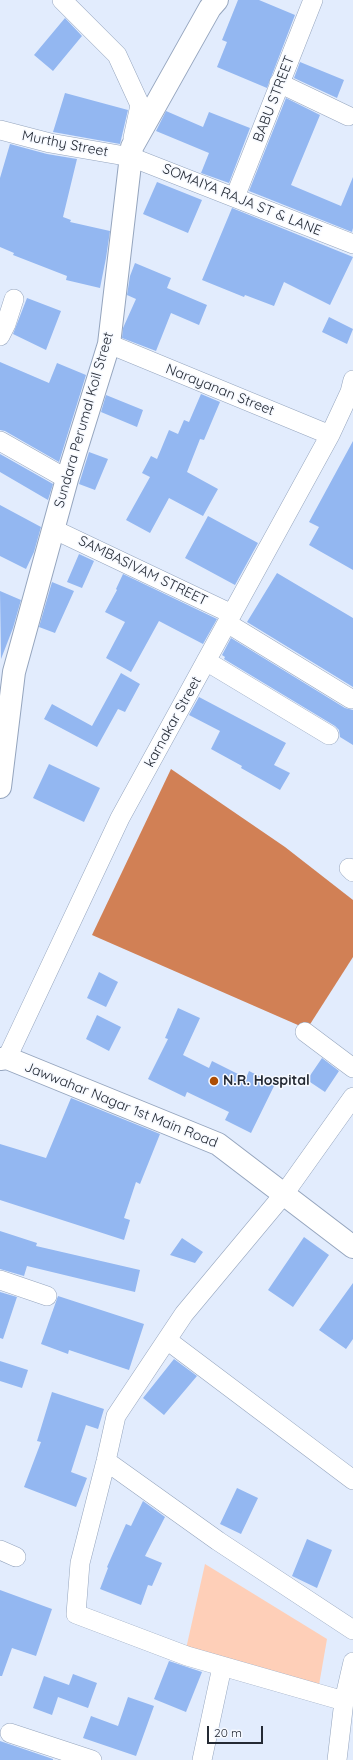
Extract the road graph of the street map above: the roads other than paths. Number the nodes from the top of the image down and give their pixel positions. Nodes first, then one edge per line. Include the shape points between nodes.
1 (62, 0) edge
2 (217, 0) edge
3 (313, 0) edge
4 (279, 83) junction
5 (348, 116) dead end
6 (0, 130) edge
7 (131, 152) junction
8 (235, 197) junction
9 (353, 244) edge
10 (14, 298) dead end
11 (0, 336) edge
12 (109, 344) junction
13 (352, 389) edge
14 (330, 435) junction
15 (0, 441) edge
16 (67, 479) junction
17 (53, 529) junction
18 (229, 619) junction
19 (206, 661) junction
20 (351, 699) dead end
21 (329, 735) dead end
22 (0, 787) edge
23 (306, 1032) dead end
24 (3, 1058) edge
25 (353, 1068) edge
26 (353, 1097) edge
27 (284, 1194) junction
28 (353, 1247) edge
29 (0, 1280) edge
30 (47, 1296) dead end
31 (166, 1340) junction
32 (106, 1461) junction
33 (353, 1480) edge
34 (353, 1630) edge
35 (353, 1662) edge
36 (222, 1667) junction
37 (344, 1701) junction
38 (10, 1733) dead end
39 (67, 1756) edge
40 (92, 1760) edge
41 (202, 1760) edge
42 (337, 1760) edge

1 - 7 street via 117,55 140,105
2 - 7 street, Sundara Perumal Koil Street via 210,8
3 - 4 street, BABU STREET
4 - 5 street
4 - 8 street, BABU STREET
6 - 7 street, Murthy Street via 50,143
7 - 8 street, SOMAIYA RAJA ST & LANE
7 - 12 street, Sundara Perumal Koil Street
8 - 9 street, SOMAIYA RAJA ST & LANE
10 - 11 street
12 - 14 street, Narayanan Street
12 - 16 street, Sundara Perumal Koil Street
13 - 14 street, karnakar Street
14 - 18 street, karnakar Street
15 - 16 street
16 - 17 street, Sundara Perumal Koil Street
17 - 18 street, SAMBASIVAM STREET
17 - 22 street, Sundara Perumal Koil Street via 14,672
18 - 19 street, karnakar Street
18 - 20 street, SAMBASIVAM STREET
19 - 21 street
19 - 24 street, karnakar Street via 120,818
23 - 25 street
24 - 27 street, Jawwahar Nagar 1st Main Road via 218,1144
26 - 27 street
27 - 28 street, Jawwahar Nagar 1st Main Road
27 - 31 street via 184,1314
29 - 30 street
31 - 32 street via 116,1416
31 - 33 street
32 - 34 street via 218,1541
32 - 36 street via 80,1563 76,1614
35 - 37 street
36 - 37 street
36 - 41 street
37 - 42 street
38 - 39 street
39 - 40 street

